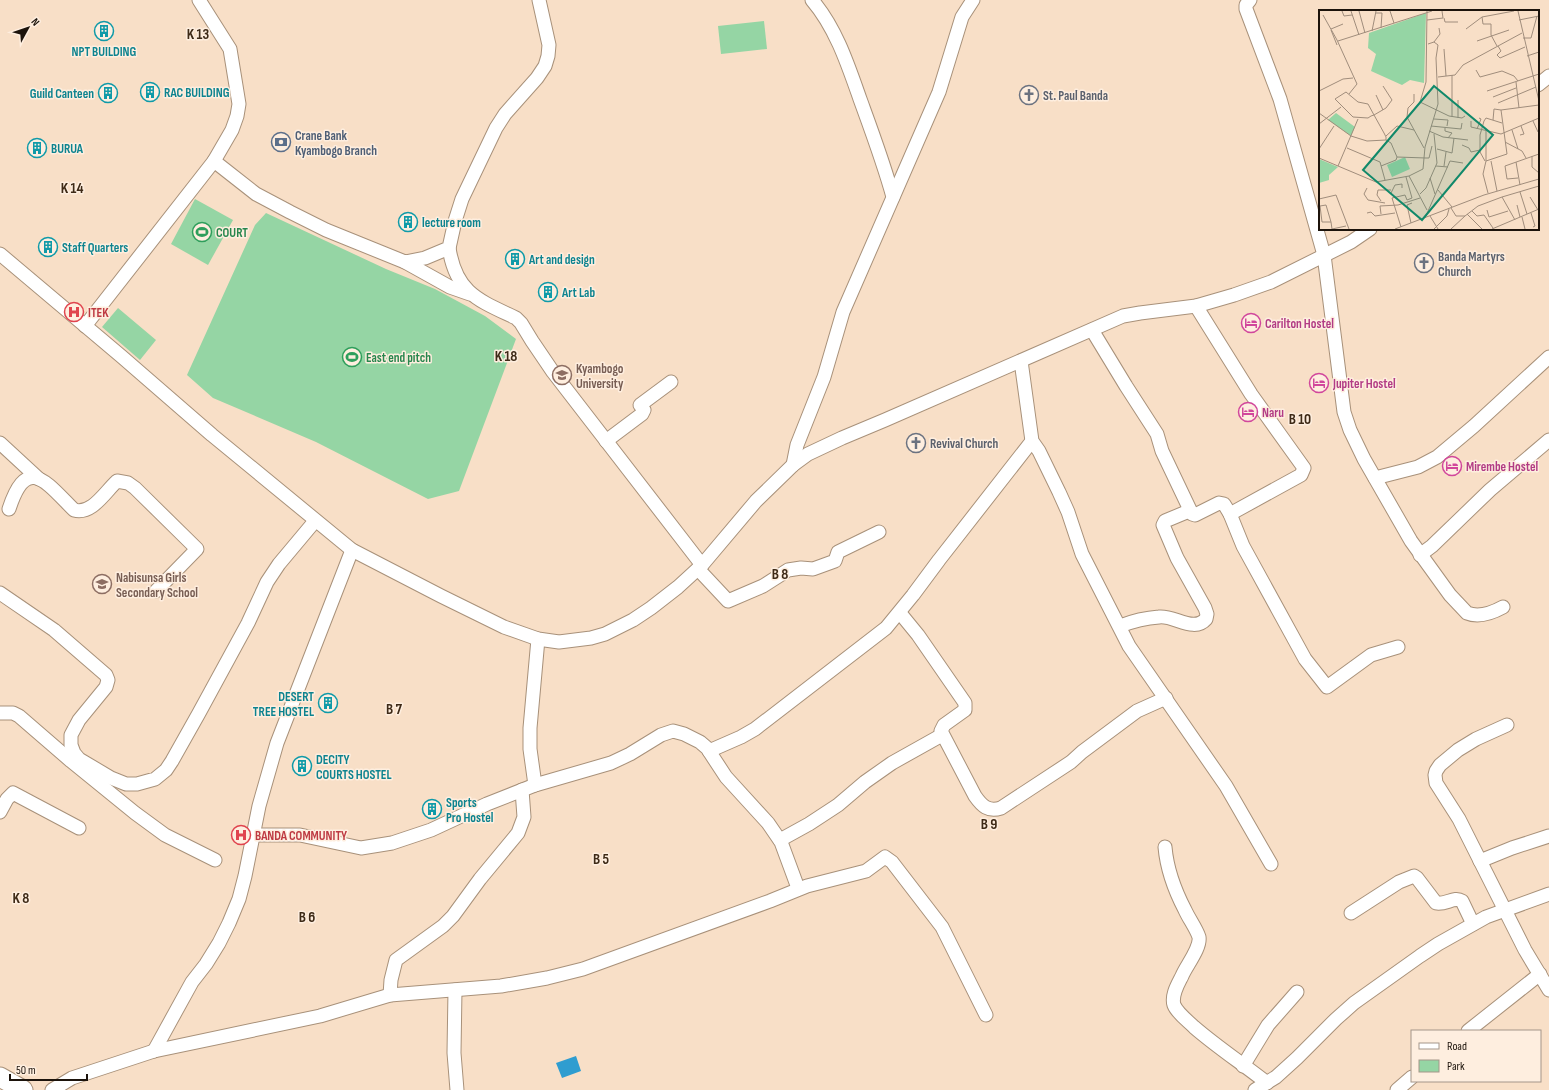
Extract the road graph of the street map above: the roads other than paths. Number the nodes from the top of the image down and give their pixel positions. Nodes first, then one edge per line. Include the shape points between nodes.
1 (199, 0) edge
2 (538, 0) edge
3 (812, 0) edge
4 (973, 0) edge
5 (1250, 0) edge
6 (1549, 76) edge
7 (1539, 84) edge
8 (214, 161) junction
9 (893, 197) junction
10 (1369, 230) edge
11 (449, 248) junction
12 (0, 254) edge
13 (1324, 255) junction
14 (405, 262) junction
15 (470, 294) junction
16 (1196, 306) junction
17 (85, 326) junction
18 (1092, 330) junction
19 (1549, 357) edge
20 (1021, 362) junction
21 (671, 382) dead end
22 (1549, 440) edge
23 (606, 441) junction
24 (1032, 441) junction
25 (0, 443) edge
26 (793, 465) junction
27 (39, 478) junction
28 (1375, 478) junction
29 (9, 509) dead end
30 (1190, 511) junction
31 (1230, 514) junction
32 (315, 521) junction
33 (879, 532) dead end
34 (352, 550) junction
35 (1420, 555) junction
36 (700, 567) junction
37 (156, 591) dead end
38 (0, 593) edge
39 (1503, 607) dead end
40 (900, 613) junction
41 (1120, 626) junction
42 (538, 639) junction
43 (1398, 647) dead end
44 (1166, 698) junction
45 (0, 713) edge
46 (1508, 725) dead end
47 (942, 735) junction
48 (709, 751) junction
49 (535, 785) junction
50 (522, 790) junction
51 (0, 812) edge
52 (80, 828) dead end
53 (253, 834) junction
54 (1549, 836) edge
55 (780, 840) junction
56 (1165, 847) dead end
57 (215, 860) dead end
58 (1480, 861) junction
59 (1271, 864) dead end
60 (798, 888) junction
61 (1549, 894) edge
62 (1505, 909) junction
63 (1352, 912) dead end
64 (1473, 924) junction
65 (1540, 974) junction
66 (455, 990) junction
67 (1549, 990) edge
68 (1297, 992) dead end
69 (390, 995) junction
70 (986, 1015) dead end
71 (1469, 1030) edge
72 (154, 1051) junction
73 (1243, 1066) junction
74 (0, 1076) edge
75 (1411, 1078) edge
76 (1267, 1083) junction
77 (23, 1090) edge
78 (52, 1090) edge
79 (457, 1090) edge
80 (1255, 1090) edge
81 (1397, 1090) edge

1 - 8 street via 230,49 239,104 232,130
2 - 11 street via 549,45 545,66 496,128 462,199
3 - 9 street via 826,19 846,61 885,167
4 - 9 street via 962,17 939,92
5 - 13 street via 1246,9 1280,99
6 - 7 street
8 - 14 street via 256,194 290,212 326,230
8 - 17 street
9 - 26 street via 843,312 824,376 797,445
10 - 13 street
11 - 14 street via 425,258
11 - 15 street via 451,264 457,278
12 - 17 street
13 - 16 street via 1271,282
13 - 28 street via 1344,412 1356,444
14 - 15 street via 450,287
15 - 23 street via 521,323 553,372
16 - 18 street via 1123,316
16 - 31 street via 1251,394 1304,468 1301,475
17 - 32 street
18 - 20 street
18 - 30 street via 1157,434 1162,451
19 - 28 street via 1437,457 1418,467
20 - 24 street
20 - 26 street via 842,438 808,454
21 - 23 street via 640,405 644,410 642,414
22 - 35 street
23 - 36 street
24 - 40 street
24 - 41 street via 1068,512 1082,554
25 - 27 street
26 - 36 street via 756,501
27 - 29 street via 29,477 24,480 15,493
27 - 37 street via 74,510 79,511 90,508 117,481 128,483 168,520 197,550
28 - 35 street
30 - 31 street via 1195,515 1222,503
30 - 41 street via 1165,521 1163,525 1177,558 1205,608 1206,619 1200,624 1192,625 1161,616
31 - 43 street via 1243,546 1305,659 1327,687 1371,655
32 - 34 street
32 - 38 street via 267,582 200,714 166,770 155,779 138,784 126,784 111,778 79,760 71,745 71,735 79,720 106,687 106,675 54,630
33 - 36 street via 838,552 835,561 813,569 788,570 762,586 728,601
34 - 42 street via 482,616
34 - 53 street via 277,743
35 - 39 street via 1467,613 1482,615
36 - 42 street via 651,608 606,634 559,642
40 - 47 street via 966,706 965,710 942,727
40 - 48 street via 886,628 766,721 741,737
41 - 44 street via 1129,646
42 - 49 street via 530,728
44 - 47 street via 1138,711 1071,762 996,810 982,806
44 - 59 street via 1236,800
45 - 57 street via 20,716 135,813 165,835
46 - 58 street via 1458,750 1440,765 1435,775 1436,783 1459,819
47 - 55 street via 892,763 838,805
48 - 49 street via 700,742 673,731 610,762
48 - 55 street via 726,777 761,814
49 - 50 street
50 - 53 street via 418,836 379,846 361,848 300,835
50 - 69 street via 524,817 518,833 444,926 396,960
51 - 52 street via 6,799 13,793
53 - 72 street via 239,899 229,923 206,964 192,982
54 - 58 street
55 - 60 street
56 - 73 street via 1170,878 1199,941 1176,989 1173,1003 1188,1022
58 - 62 street
60 - 66 street via 770,901 583,969 502,986
60 - 70 street via 858,874 867,871 884,858 889,859 942,927
61 - 62 street
62 - 64 street
62 - 65 street
63 - 64 street via 1399,882 1414,876 1436,903 1457,899 1462,901
64 - 76 street via 1420,956 1354,1003
65 - 67 street
65 - 71 street
66 - 69 street
66 - 79 street via 454,1053
68 - 73 street via 1268,1025
69 - 72 street via 320,1016
72 - 78 street via 72,1078
73 - 76 street
74 - 77 highway
75 - 81 street
76 - 80 street

